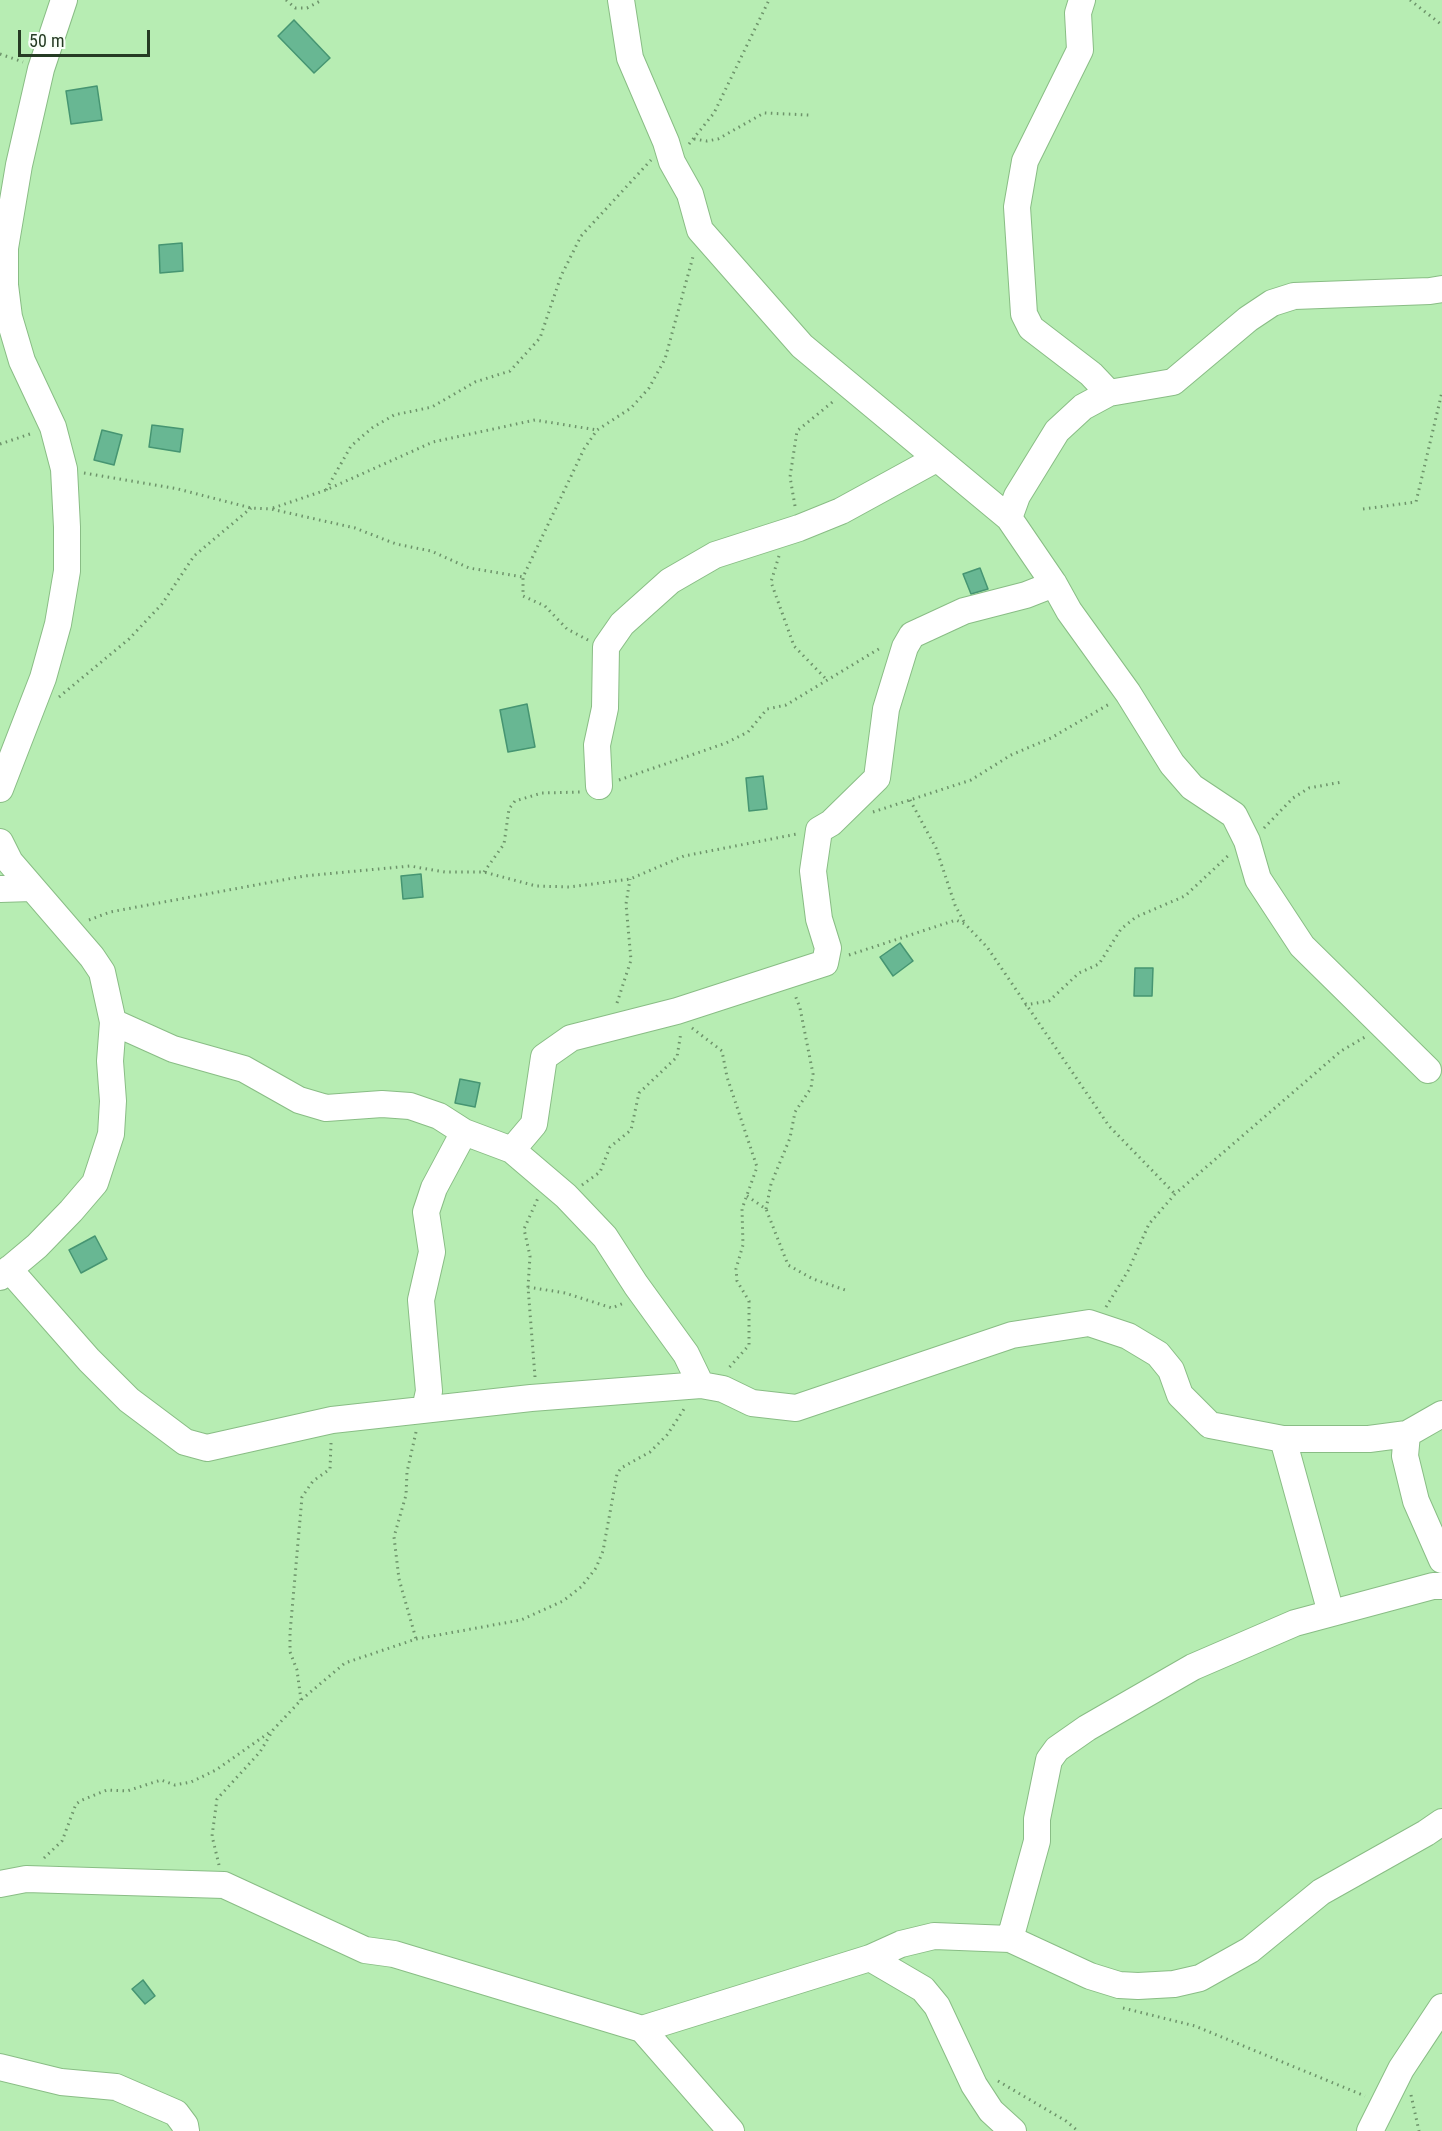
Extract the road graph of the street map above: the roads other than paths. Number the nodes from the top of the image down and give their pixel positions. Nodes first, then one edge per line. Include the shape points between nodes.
1 (64, 0) edge
2 (621, 0) edge
3 (1082, 0) edge
4 (3, 247) edge
5 (1442, 289) edge
6 (1109, 393) junction
7 (936, 459) junction
8 (1009, 518) junction
9 (1054, 584) junction
10 (599, 786) road end
11 (0, 789) edge
12 (0, 842) edge
13 (32, 888) junction
14 (0, 890) edge
15 (113, 1022) junction
16 (1428, 1070) dead end
17 (465, 1132) junction
18 (512, 1150) junction
19 (4, 1273) edge
20 (712, 1387) junction
21 (422, 1409) junction
22 (1442, 1414) edge
23 (1407, 1434) junction
24 (1283, 1439) junction
25 (1442, 1560) edge
26 (1442, 1586) edge
27 (1331, 1613) junction
28 (1442, 1822) edge
29 (0, 1884) edge
30 (1010, 1939) junction
31 (870, 1958) junction
32 (1442, 2007) edge
33 (642, 2029) junction
34 (4, 2076) edge
35 (725, 2128) edge
36 (186, 2131) edge
37 (1013, 2131) edge
38 (1370, 2131) edge

1 - 4 street via 41,69
2 - 7 street via 630,58 690,194 700,230 802,346
3 - 6 street via 1078,13 1080,50 1025,161 1017,207 1024,314 1031,328 1091,374
4 - 11 street via 9,317 30,381 53,427 64,469 67,571 43,678
5 - 6 street via 1294,296 1272,303 1248,319 1173,382
6 - 8 street via 1083,407 1057,431 1017,496
7 - 8 street
7 - 10 street via 841,511 715,555 670,581 622,624 606,647 605,708 597,745
8 - 9 street
9 - 16 street via 1172,764 1192,787 1234,815 1247,841 1258,879 1302,946
9 - 18 street via 964,611 912,635 886,710 877,778 819,830 813,872 819,919 828,948 825,963 680,1016 571,1038 544,1057 534,1124
12 - 13 street via 10,862
13 - 14 street
13 - 15 street via 102,972
15 - 17 street via 173,1049 243,1070 299,1100 326,1108 382,1104 410,1107 439,1116
15 - 19 street via 111,1134 95,1183 50,1232
17 - 18 street
17 - 21 street via 434,1188 426,1212 432,1252 421,1300 429,1391
18 - 20 street via 547,1178 605,1237
19 - 21 street via 129,1400 185,1442 207,1448 332,1420
20 - 21 street
20 - 24 street via 752,1403 796,1408 1012,1335 1089,1323 1128,1336 1158,1354 1171,1370 1180,1395 1210,1425
22 - 23 street
23 - 24 street via 1369,1440
23 - 25 street via 1405,1456 1416,1501
24 - 27 street
26 - 27 street
27 - 30 street via 1294,1623 1193,1667 1086,1728 1057,1749 1049,1760 1037,1819 1037,1841
28 - 30 street via 1321,1892 1250,1950 1200,1978 1174,1984 1119,1985
29 - 33 street via 26,1879 224,1885 365,1950 394,1953
30 - 31 street via 934,1936 901,1944
31 - 33 street
31 - 37 street via 923,1989 937,2006 974,2085 991,2111
32 - 38 street via 1401,2068
33 - 35 street
34 - 36 street via 116,2087 176,2113

